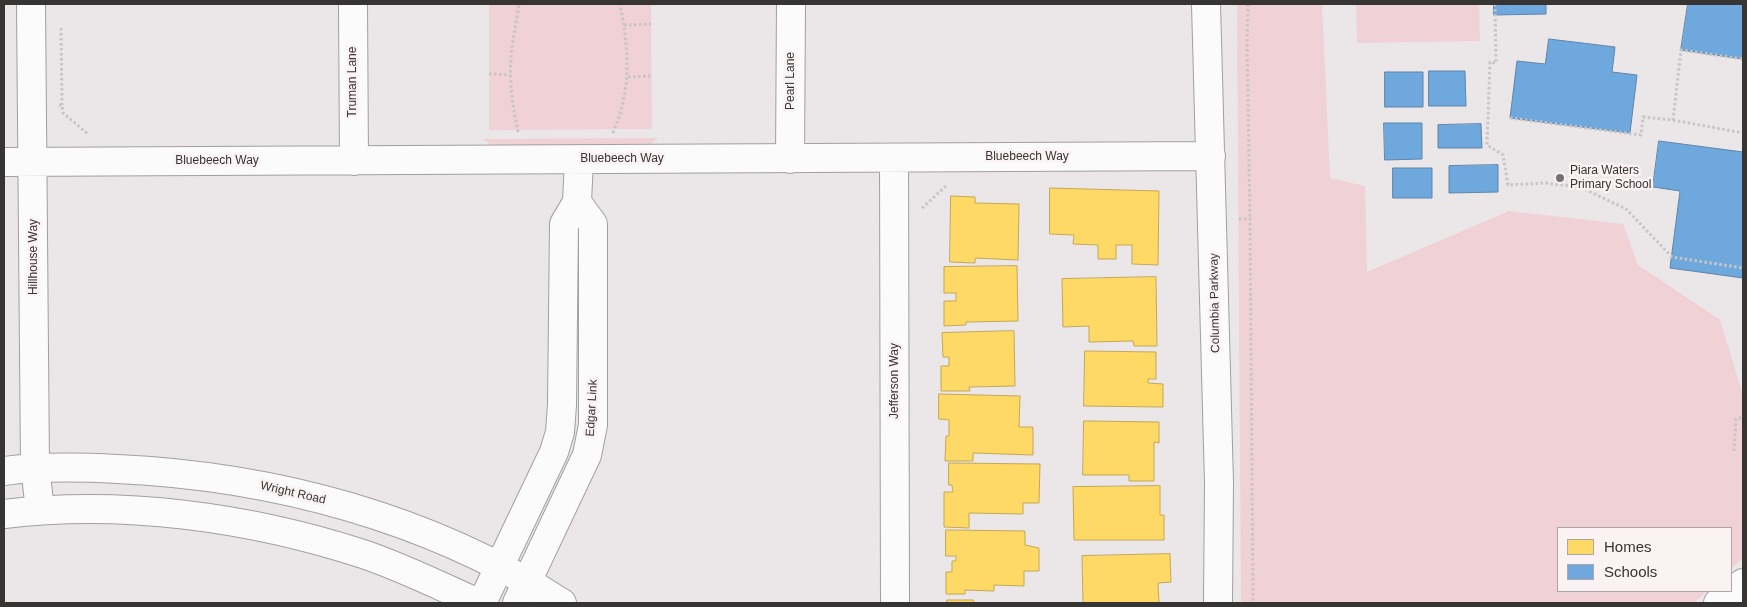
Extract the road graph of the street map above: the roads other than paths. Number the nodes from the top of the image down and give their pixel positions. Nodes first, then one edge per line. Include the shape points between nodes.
1 (31, 4) edge
2 (353, 4) edge
3 (791, 4) edge
4 (1206, 4) edge
5 (1211, 156) junction
6 (790, 158) junction
7 (894, 158) junction
8 (579, 160) junction
9 (354, 161) junction
10 (4, 162) edge
11 (33, 162) junction
12 (577, 202) junction
13 (35, 467) junction
14 (4, 471) edge
15 (40, 510) junction
16 (4, 514) edge
17 (499, 566) junction
18 (1743, 583) edge
19 (522, 592) edge
20 (1732, 592) edge
21 (1732, 592) edge
22 (478, 603) edge
23 (482, 603) edge
24 (562, 603) edge
25 (895, 603) edge
26 (1218, 603) edge
27 (1718, 603) edge

1 - 11 street, Hillhouse Way
2 - 9 street, Truman Lane
3 - 6 street, Pearl Lane
4 - 5 street, Columbia Parkway
5 - 7 street, Bluebeech Way
5 - 26 street, Columbia Parkway via 1219,483
6 - 7 street, Bluebeech Way
6 - 8 street, Bluebeech Way
7 - 25 street, Jefferson Way
8 - 9 street, Bluebeech Way
8 - 12 street
9 - 11 street, Bluebeech Way
10 - 11 street, Bluebeech Way
11 - 13 street, Hillhouse Way
12 - 17 street via 564,224 560,432 554,452
12 - 19 street, Edgar Link via 593,224 593,425 587,455
13 - 14 street, Wright Road
13 - 15 street, Hillhouse Way
13 - 17 street, Wright Road via 168,471 303,494 398,523
15 - 16 street
15 - 22 street via 134,509 232,522 297,535 364,555
17 - 19 street, Wright Road
17 - 23 street
18 - 21 street
19 - 24 street, Wright Road
20 - 27 street

